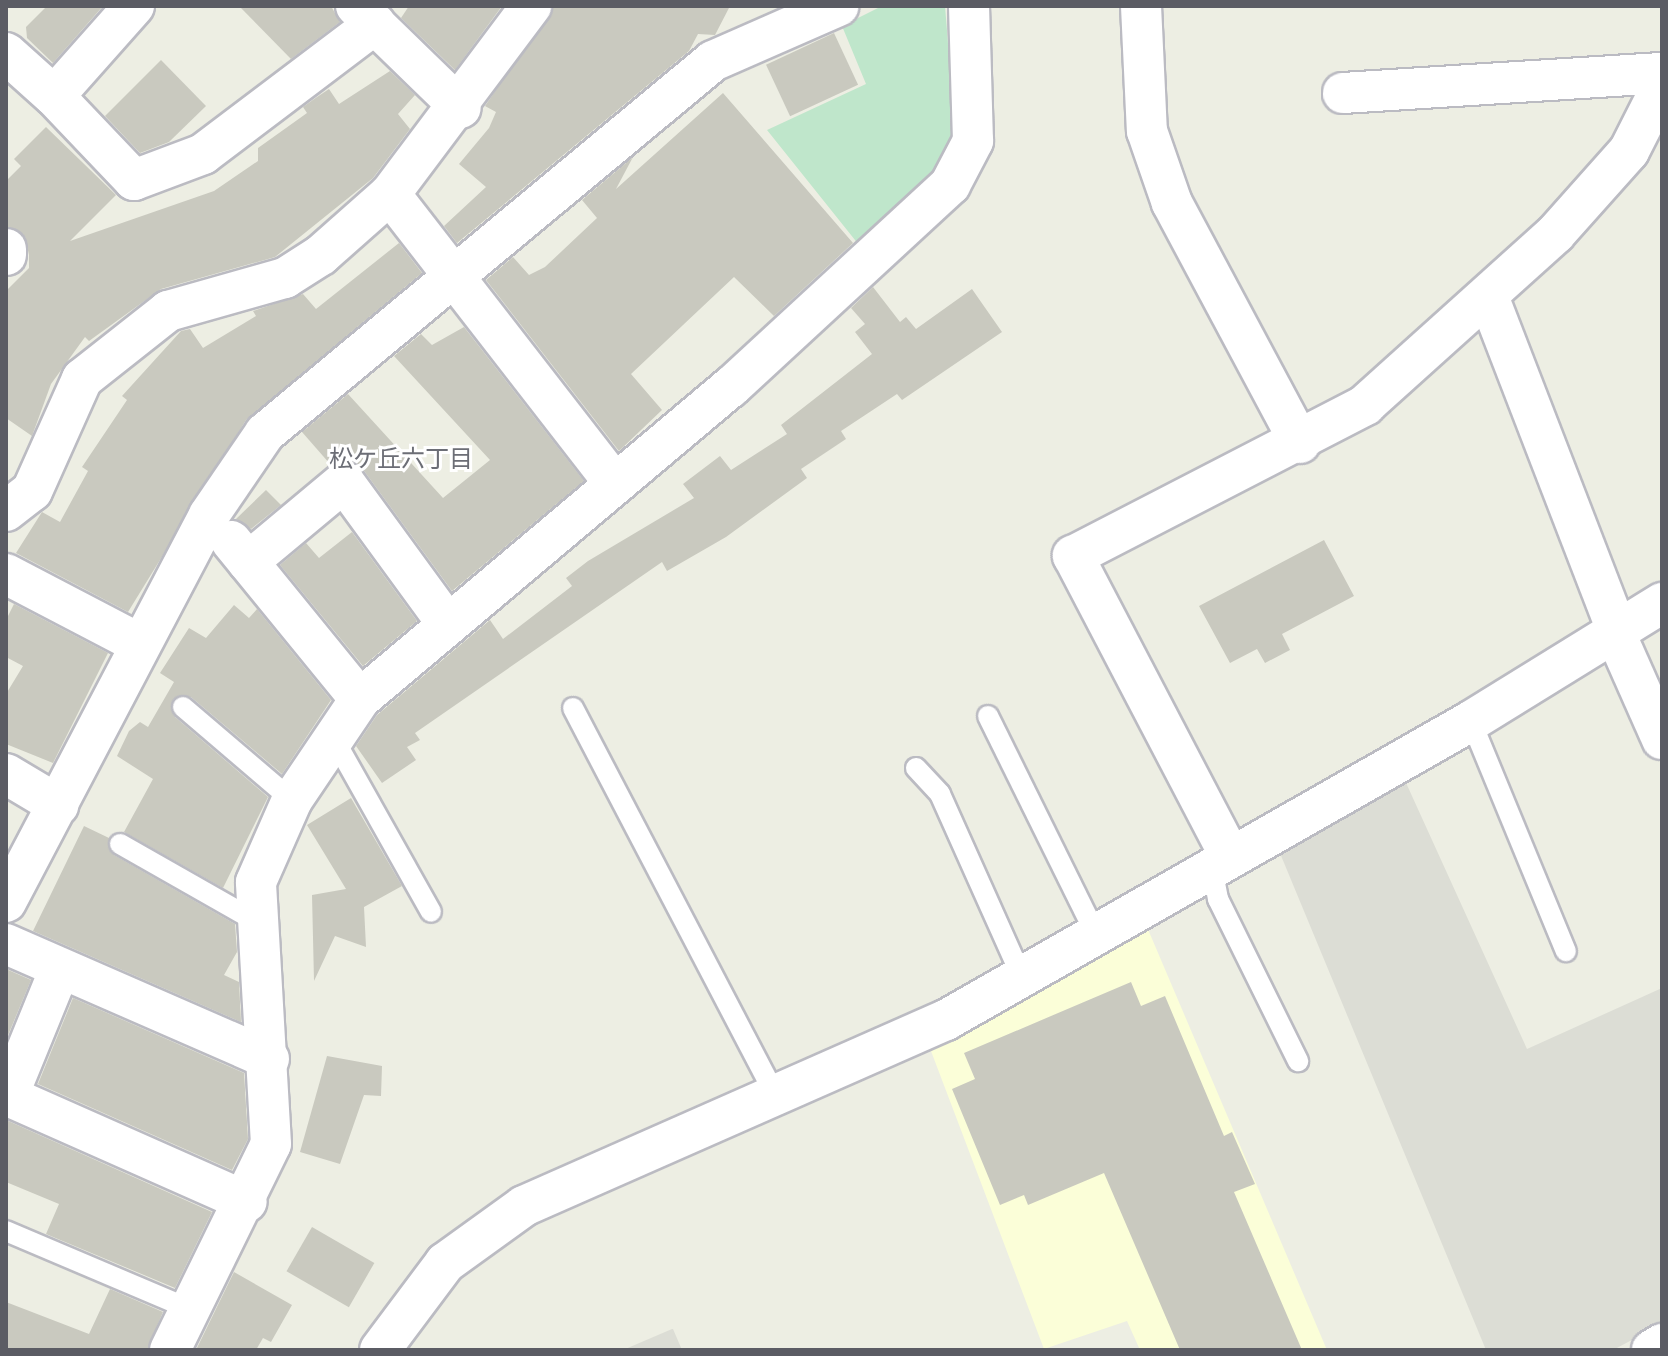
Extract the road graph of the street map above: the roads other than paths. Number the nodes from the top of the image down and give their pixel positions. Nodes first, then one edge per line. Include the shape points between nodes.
1 (134, 6) edge
2 (531, 6) edge
3 (838, 6) edge
4 (969, 6) edge
5 (1141, 6) edge
6 (366, 15) edge
7 (6, 53) edge
8 (1662, 73) edge
9 (1662, 86) edge
10 (1343, 93) dead end
11 (54, 96) junction
12 (461, 108) junction
13 (390, 194) junction
14 (6, 249) edge
15 (6, 255) edge
16 (453, 275) junction
17 (1488, 296) junction
18 (1300, 443) junction
19 (615, 484) junction
20 (6, 511) edge
21 (209, 515) junction
22 (248, 562) junction
23 (6, 574) edge
24 (1662, 603) edge
25 (446, 622) junction
26 (1616, 632) junction
27 (140, 644) junction
28 (360, 699) junction
29 (183, 707) dead end
30 (573, 708) dead end
31 (988, 716) dead end
32 (1471, 721) junction
33 (334, 739) junction
34 (1662, 739) edge
35 (916, 768) dead end
36 (6, 774) edge
37 (292, 800) junction
38 (58, 805) junction
39 (120, 844) dead end
40 (1221, 862) junction
41 (6, 902) edge
42 (431, 912) dead end
43 (254, 920) junction
44 (1096, 935) junction
45 (6, 944) edge
46 (1566, 951) dead end
47 (59, 971) junction
48 (1022, 977) junction
49 (269, 1059) junction
50 (1298, 1061) dead end
51 (776, 1096) junction
52 (247, 1202) junction
53 (6, 1231) edge
54 (192, 1310) junction
55 (1662, 1344) edge
56 (170, 1350) edge
57 (380, 1350) edge
58 (1652, 1350) edge

1 - 11 street
2 - 12 street
3 - 16 street via 713,61
4 - 19 street via 973,141 950,185
5 - 18 street via 1147,131 1172,203
6 - 11 street via 203,154 134,180
6 - 12 street
7 - 11 street
8 - 10 street
9 - 17 street via 1629,151
12 - 13 street
13 - 16 street
13 - 20 street via 285,278 168,311 126,341 82,379 32,491
14 - 15 street
16 - 19 street
16 - 21 street via 265,433
17 - 18 street via 1365,405
17 - 26 street
18 - 40 street via 1073,556
19 - 25 street
21 - 22 street
21 - 27 street
22 - 25 street via 344,482
22 - 28 street
23 - 27 street
24 - 26 street
25 - 28 street
26 - 32 street
26 - 34 street
27 - 38 street
28 - 33 street
29 - 37 lane
30 - 51 lane
31 - 44 lane
32 - 40 street
32 - 46 lane
33 - 37 street
33 - 42 lane
35 - 48 lane via 940,794
36 - 38 street
37 - 43 street via 256,882
38 - 41 street
39 - 43 lane
40 - 44 street
40 - 50 lane via 1218,899
43 - 49 street
44 - 48 street
45 - 47 street
47 - 49 street
47 - 52 street via 8,1096
48 - 51 street
49 - 52 street via 271,1144
51 - 57 street via 524,1206 445,1263
52 - 54 street
53 - 54 lane
54 - 56 street
55 - 58 street

